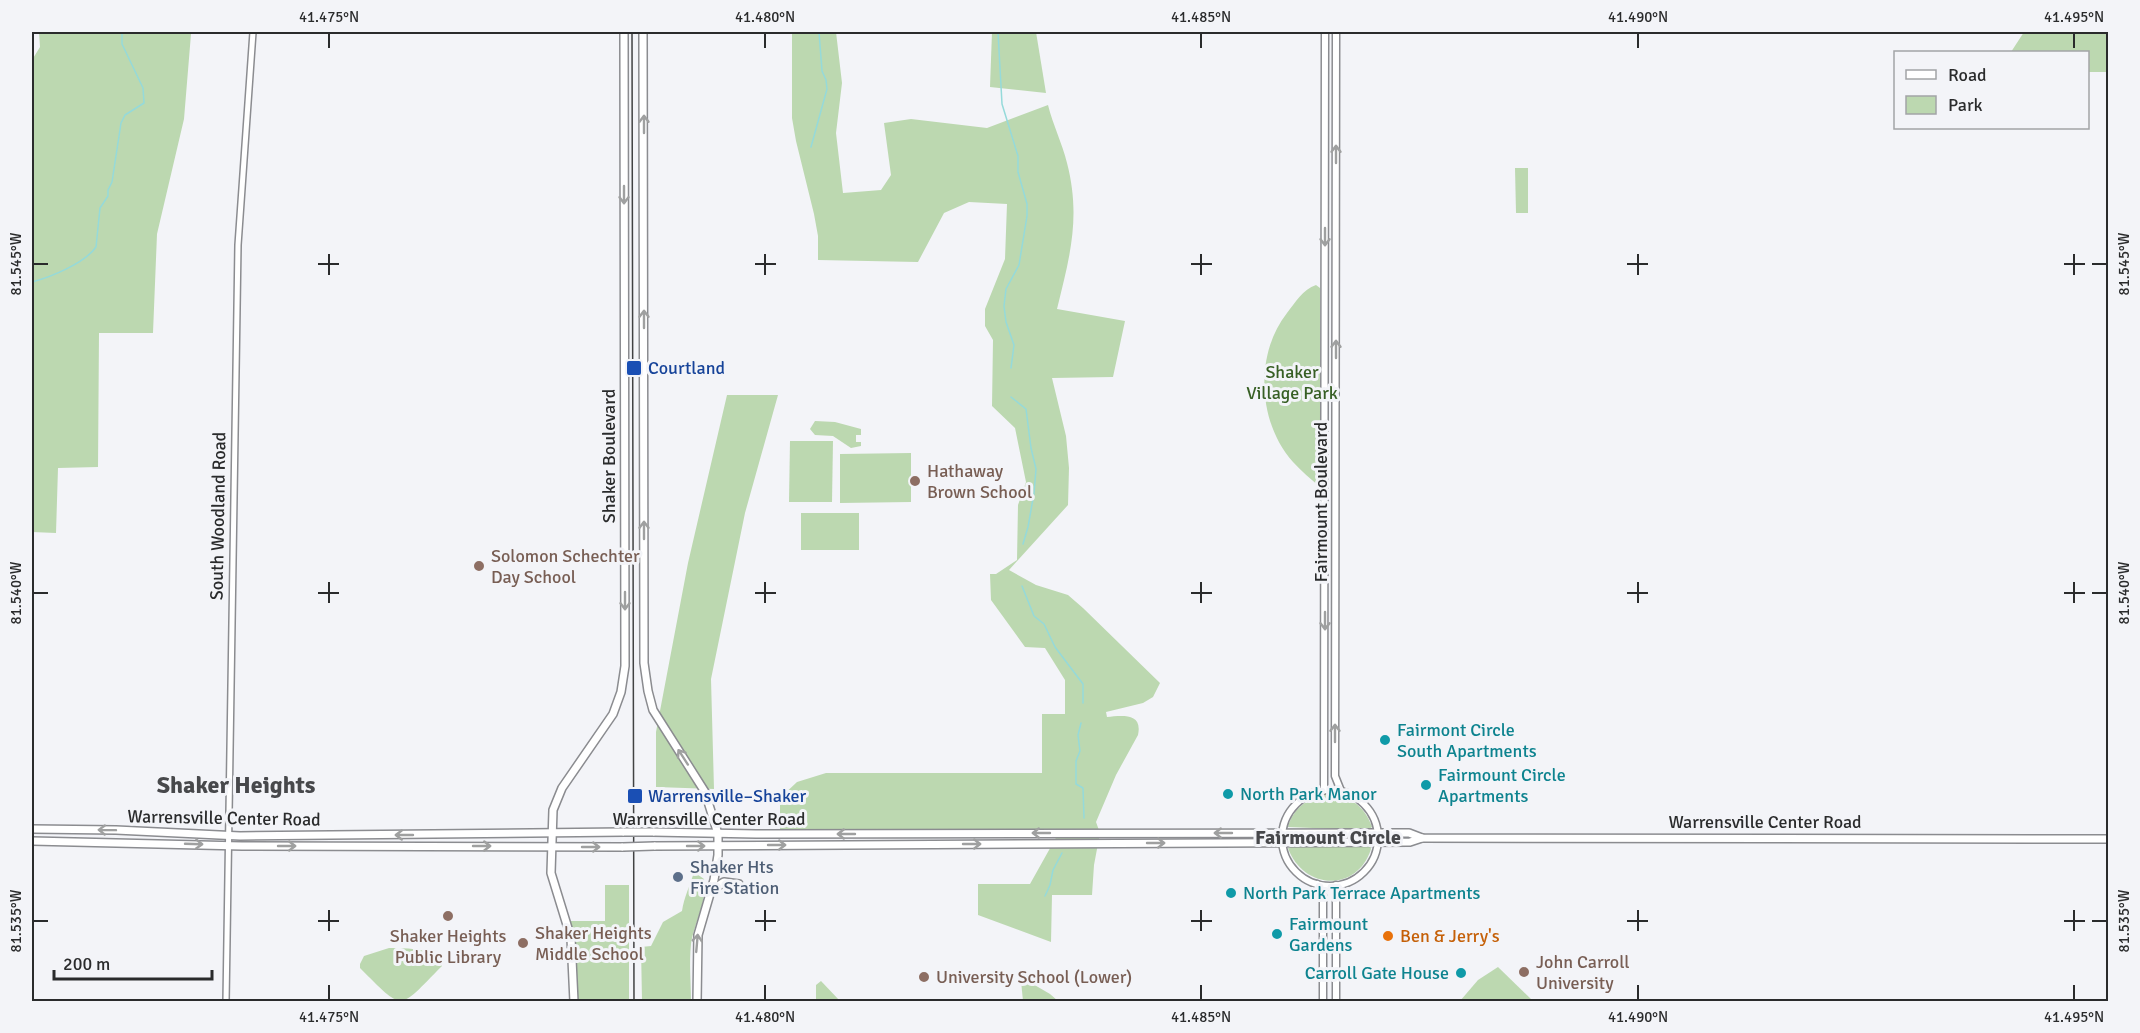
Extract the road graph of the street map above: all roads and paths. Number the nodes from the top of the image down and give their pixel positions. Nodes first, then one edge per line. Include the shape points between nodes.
1 (253, 32) edge
2 (624, 32) edge
3 (643, 32) edge
4 (1325, 32) edge
5 (1336, 32) edge
6 (1324, 789) junction
7 (1341, 790) junction
8 (32, 829) edge
9 (1282, 832) junction
10 (1378, 833) junction
11 (551, 834) junction
12 (718, 834) junction
13 (228, 836) junction
14 (1422, 838) junction
15 (2109, 839) edge
16 (32, 841) edge
17 (1378, 842) junction
18 (1281, 843) junction
19 (228, 845) junction
20 (551, 846) junction
21 (719, 846) junction
22 (739, 884) dead end
23 (1316, 884) junction
24 (1336, 885) junction
25 (712, 890) junction
26 (226, 1002) edge
27 (574, 1002) edge
28 (696, 1002) edge
29 (1323, 1002) edge
30 (1336, 1002) edge

1 - 13 street, South Woodland Road via 238,245
2 -> 11 main road, Shaker Boulevard via 623,686 610,720 556,798
12 -> 3 main road, Shaker Boulevard via 705,792 653,710 645,673
4 -> 6 main road, Fairmount Boulevard
7 -> 5 main road, Fairmount Boulevard via 1335,776
6 - 7 main road
6 - 9 main road via 1295,804
7 - 10 main road via 1367,806
13 -> 8 main road, Warrensville Center Road
9 - 10 main road, Warrensville Center Road
9 -> 12 main road, Warrensville Center Road
9 - 18 main road
10 - 14 main road, Warrensville Center Road via 1409,833
10 - 17 main road
11 - 12 main road, Warrensville Center Road, bridge
11 -> 13 main road, Warrensville Center Road
11 - 20 main road, Shaker Boulevard
12 - 21 main road, Shaker Boulevard
13 - 19 street, South Woodland Road
14 - 15 main road, Warrensville Center Road
14 - 17 main road, Warrensville Center Road
16 -> 19 main road, Warrensville Center Road
17 - 18 main road, Warrensville Center Road
17 - 24 main road via 1366,870
21 -> 18 main road, Warrensville Center Road
18 - 23 main road via 1293,869
19 -> 20 main road, Warrensville Center Road
19 - 26 street, South Woodland Road
20 -> 21 main road, Warrensville Center Road, bridge
20 - 27 main road, Shaker Boulevard via 551,873 571,938
21 - 25 main road, Shaker Boulevard
22 - 25 main road via 724,882
23 - 24 main road
23 - 29 main road via 1323,898
24 - 30 main road
28 -> 25 main road, Shaker Boulevard via 698,935

